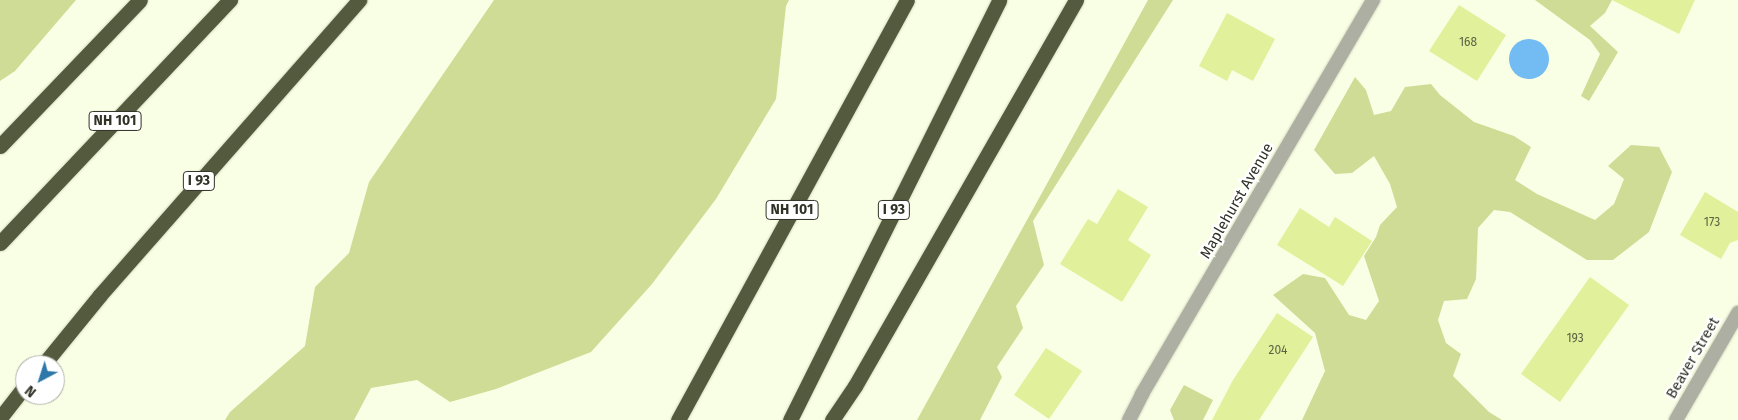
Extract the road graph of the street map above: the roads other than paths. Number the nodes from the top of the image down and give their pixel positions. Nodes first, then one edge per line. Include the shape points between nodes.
1 (140, 0) edge
2 (230, 0) edge
3 (359, 0) edge
4 (906, 0) edge
5 (999, 0) edge
6 (1076, 0) edge
7 (1373, 0) edge
8 (0, 146) edge
9 (0, 243) edge
10 (1738, 313) edge
11 (51, 355) edge
12 (15, 399) edge
13 (0, 418) edge
14 (678, 420) edge
15 (790, 420) edge
16 (832, 420) edge
17 (1129, 420) edge
18 (1676, 420) edge

1 - 8 highway
2 - 9 highway, NH 101
3 - 11 highway, I 93
4 - 14 highway, NH 101
5 - 15 highway, I 93
6 - 16 highway via 855,386
7 - 17 street, Maplehurst Avenue
10 - 18 street, Beaver Street
12 - 13 highway

